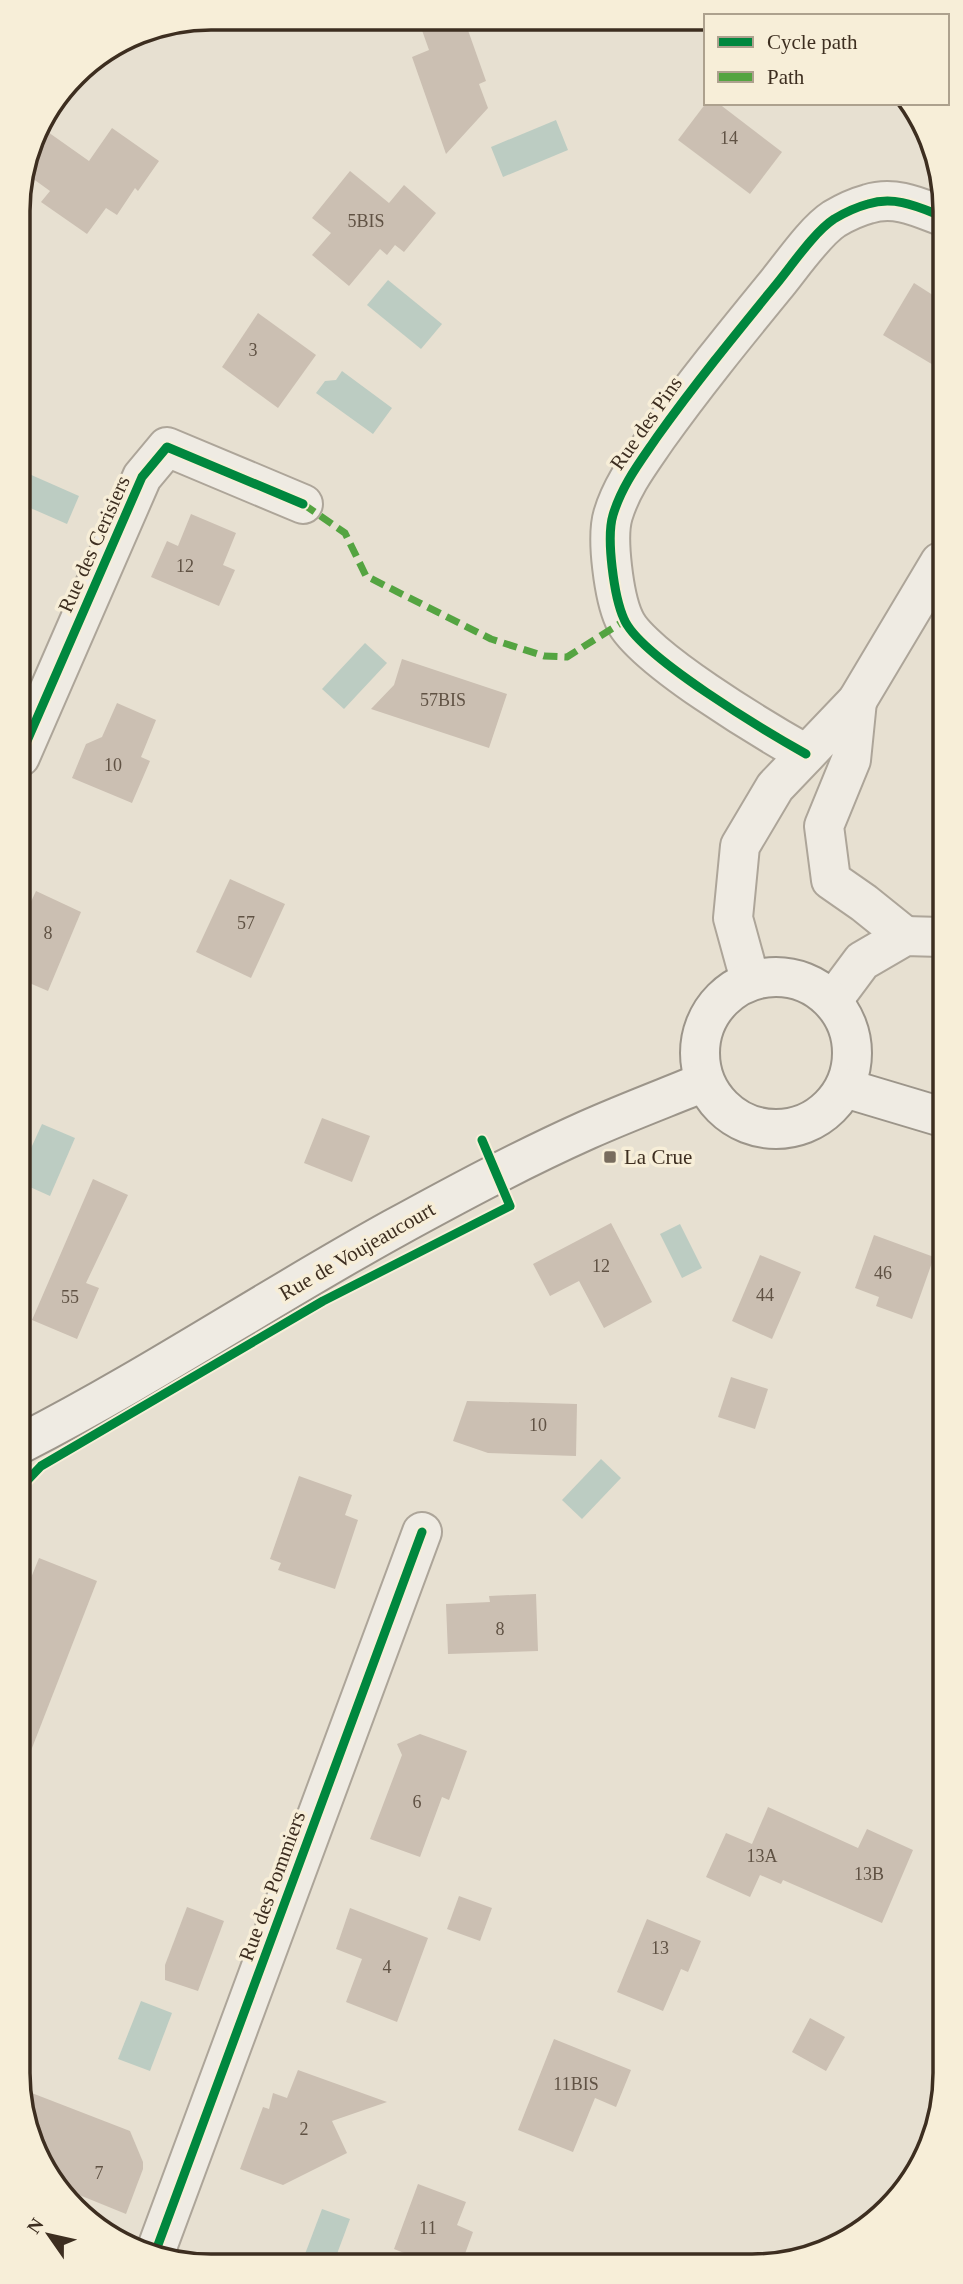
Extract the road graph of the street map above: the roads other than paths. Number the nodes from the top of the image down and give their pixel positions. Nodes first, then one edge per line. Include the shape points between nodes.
1 (933, 213) edge
2 (303, 505) dead end
3 (933, 574) edge
4 (857, 701) junction
5 (30, 734) edge
6 (806, 754) junction
7 (923, 936) edge
8 (750, 980) junction
9 (833, 1000) junction
10 (704, 1082) junction
11 (845, 1088) junction
12 (933, 1114) edge
13 (30, 1439) edge
14 (422, 1532) dead end
15 (157, 2246) edge

1 - 6 street, Rue des Pins via 904,201 870,203 833,220 693,385 625,484 612,518 617,595 624,621 640,641 708,692
2 - 5 street, Rue des Cerisiers via 167,447 142,477
3 - 4 street
4 - 6 street
4 - 7 street via 851,760 824,826 831,880
6 - 8 street via 775,787 740,846 733,918
7 - 9 street via 862,961
8 - 9 street via 780,975 809,983
8 - 10 street via 716,1003 700,1041
9 - 11 street via 853,1042
10 - 11 street via 730,1116 772,1131 815,1120
10 - 13 street, Rue de Voujeaucourt via 497,1173
11 - 12 street
14 - 15 street, Rue des Pommiers

